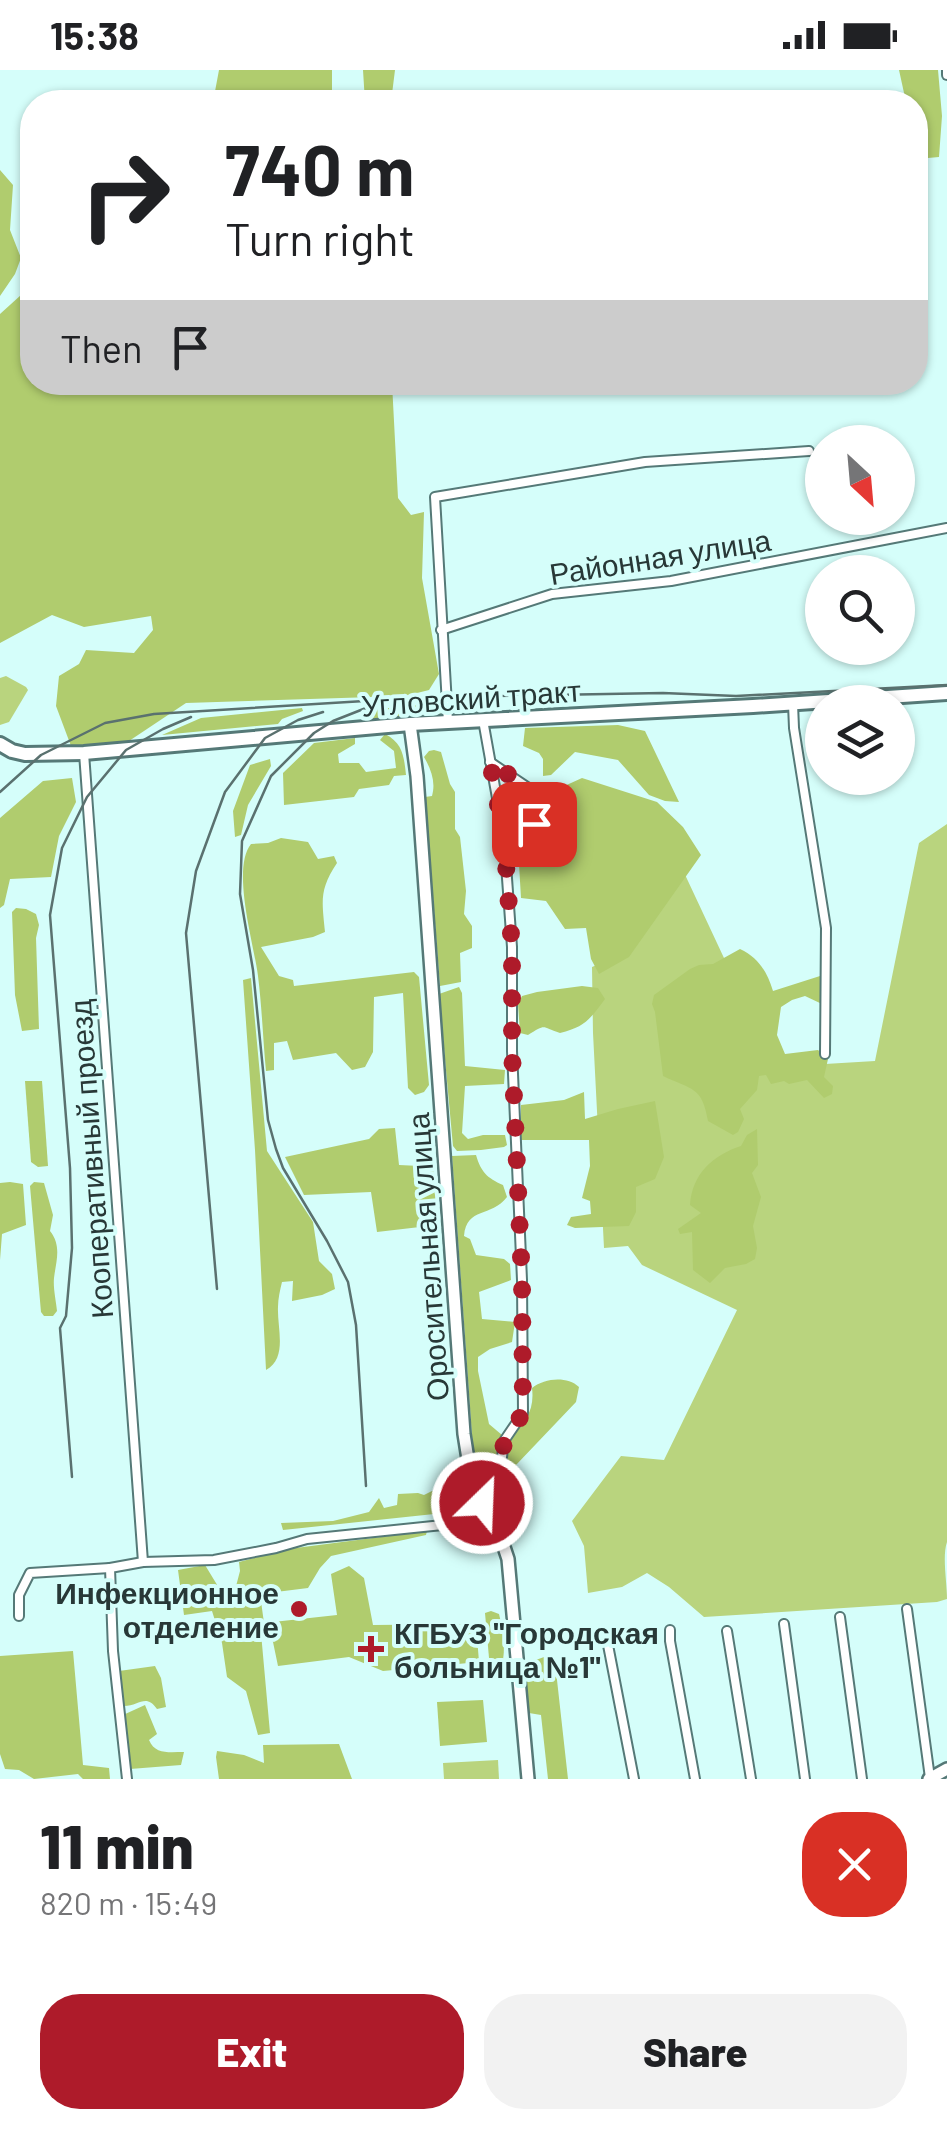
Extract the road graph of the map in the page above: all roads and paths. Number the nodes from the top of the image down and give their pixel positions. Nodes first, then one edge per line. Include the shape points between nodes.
1 (805, 451) edge
2 (947, 528) edge
3 (441, 630) junction
4 (947, 692) edge
5 (793, 704) junction
6 (483, 720) junction
7 (437, 722) junction
8 (410, 724) junction
9 (0, 744) edge
10 (84, 753) junction
11 (490, 762) junction
12 (534, 824) dead end
13 (826, 1054) dead end
14 (482, 1503) junction
15 (490, 1520) junction
16 (143, 1562) junction
17 (110, 1568) junction
18 (907, 1609) dead end
19 (19, 1616) dead end
20 (840, 1617) dead end
21 (784, 1624) dead end
22 (670, 1630) dead end
23 (728, 1631) dead end
24 (608, 1645) dead end
25 (947, 1770) edge
26 (127, 1779) edge
27 (528, 1779) edge
28 (634, 1779) edge
29 (695, 1779) edge
30 (750, 1779) edge
31 (805, 1779) edge
32 (862, 1779) edge
33 (930, 1779) edge

1 - 3 street via 645,462 435,496
2 - 3 street, Районная улица via 671,581 552,594
3 - 7 street
4 - 5 highway, Угловский тракт
5 - 6 highway, Угловский тракт
5 - 13 street via 826,928
6 - 7 highway, Угловский тракт
6 - 11 street
7 - 8 highway, Угловский тракт
8 - 10 highway, Угловский тракт
8 - 14 main road, Оросительная улица via 464,1434 470,1478
9 - 10 highway, Угловский тракт via 25,754
10 - 16 street, Кооперативный проезд
11 - 12 street via 530,789
11 - 14 street via 504,837 512,948 523,1413 504,1442 498,1489
14 - 15 main road, Оросительная улица
15 - 16 street via 307,1539 214,1560
15 - 27 main road, Оросительная улица via 508,1559
16 - 17 street
17 - 19 street via 30,1572 19,1595
17 - 26 street
18 - 33 street
20 - 32 street
21 - 31 street
22 - 29 street
23 - 30 street
24 - 28 street
25 - 33 main road

